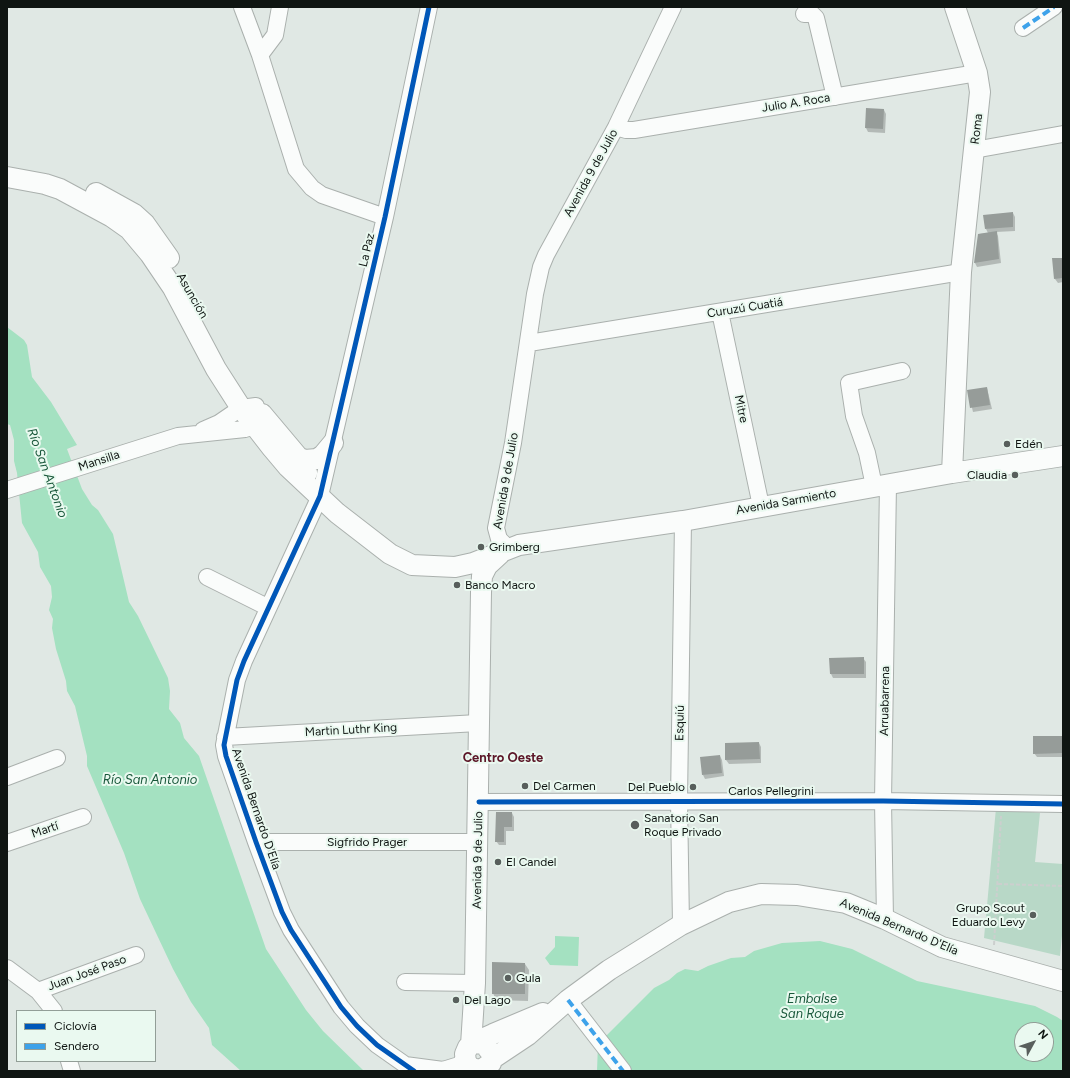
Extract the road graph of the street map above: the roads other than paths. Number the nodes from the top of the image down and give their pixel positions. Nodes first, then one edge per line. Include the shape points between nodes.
1 (242, 7) edge
2 (280, 7) edge
3 (429, 7) edge
4 (673, 7) edge
5 (955, 7) edge
6 (1054, 7) edge
7 (804, 14) dead end
8 (1023, 28) dead end
9 (260, 55) junction
10 (977, 73) junction
11 (835, 96) junction
12 (616, 127) junction
13 (1063, 134) edge
14 (974, 150) junction
15 (7, 164) edge
16 (7, 177) edge
17 (385, 217) junction
18 (957, 267) junction
19 (720, 312) junction
20 (529, 343) junction
21 (902, 371) dead end
22 (254, 414) junction
23 (192, 434) junction
24 (333, 443) junction
25 (1063, 456) edge
26 (299, 458) junction
27 (952, 473) junction
28 (881, 485) junction
29 (7, 490) edge
30 (320, 496) junction
31 (761, 506) junction
32 (683, 521) junction
33 (508, 548) junction
34 (455, 567) junction
35 (207, 577) dead end
36 (480, 592) junction
37 (267, 608) junction
38 (478, 723) junction
39 (225, 737) junction
40 (58, 758) dead end
41 (7, 777) edge
42 (679, 800) junction
43 (883, 801) junction
44 (479, 802) junction
45 (1063, 804) edge
46 (83, 817) dead end
47 (256, 842) junction
48 (478, 842) junction
49 (7, 843) edge
50 (885, 919) junction
51 (681, 925) junction
52 (136, 955) dead end
53 (7, 968) edge
54 (1063, 981) edge
55 (405, 982) dead end
56 (475, 983) junction
57 (38, 991) junction
58 (568, 1000) junction
59 (53, 1010) edge
60 (477, 1062) edge
61 (410, 1068) edge
62 (623, 1071) edge

1 - 9 street
2 - 9 street via 275,35
3 - 17 street, La Paz
4 - 12 street, Avenida 9 de Julio
5 - 10 main road, Roma
6 - 8 street
7 - 11 street via 812,14 816,18
9 - 17 street via 292,160 304,179 322,194
10 - 11 street, Julio A. Roca
10 - 14 main road, Roma via 980,92
11 - 12 street, Julio A. Roca via 634,130
12 - 20 street, Avenida 9 de Julio via 546,254 536,294
13 - 14 street
14 - 18 main road, Roma
15 - 22 main road, Asunción via 44,172 85,188 126,209 145,224 185,282
16 - 22 main road, Asunción via 60,189 129,229 173,288 216,369
17 - 24 street, La Paz
18 - 19 street, Curuzú Cuatiá
18 - 27 main road, Roma via 960,292
19 - 20 street, Curuzú Cuatiá
19 - 31 street, Mitre
20 - 33 street, Avenida 9 de Julio via 496,528 498,539
21 - 28 street, Arruabarrena via 849,383 854,416
22 - 23 street, Mansilla via 219,423
22 - 23 street, Mansilla via 233,432
22 - 26 main road, Asunción
22 - 30 main road, Asunción via 288,467
23 - 29 street, Mansilla via 178,436
24 - 26 main road via 317,459
24 - 30 street, La Paz
25 - 27 main road, Avenida Sarmiento
26 - 30 main road, Asunción
27 - 28 main road, Avenida Sarmiento
28 - 31 main road, Avenida Sarmiento
28 - 43 street, Arruabarrena
30 - 34 main road, Asunción via 337,513 402,561 412,565
30 - 37 street, Avenida Bernardo D'Elía
31 - 32 main road, Avenida Sarmiento
32 - 33 main road, Avenida Sarmiento
32 - 42 street, Esquiú
33 - 34 main road, Asunción via 473,563
33 - 36 main road, Avenida 9 de Julio via 487,566 482,576
34 - 36 main road, Asunción via 472,576
35 - 37 street
36 - 38 main road, Avenida 9 de Julio
37 - 39 street, Avenida Bernardo D'Elía via 237,680
38 - 39 street, Martin Luthr King
38 - 44 main road, Avenida 9 de Julio
39 - 47 street, Avenida Bernardo D'Elía via 226,756
40 - 41 street
42 - 43 street, Carlos Pellegrini
42 - 44 street, Carlos Pellegrini
42 - 51 street, Esquiú
43 - 45 street, Carlos Pellegrini
43 - 50 street, Arruabarrena
44 - 48 main road, Avenida 9 de Julio
46 - 49 street, Martí
47 - 48 street, Sigfrido Prager
47 - 61 street, Avenida Bernardo D'Elía via 282,912 341,1007 377,1045
48 - 56 main road, Avenida 9 de Julio
50 - 51 main road, Avenida Bernardo D'Elía via 846,902 770,893 747,896 729,902
50 - 54 main road, Avenida Bernardo D'Elía via 942,947
51 - 58 main road, Avenida Bernardo D'Elía via 609,970
52 - 57 street, Juan José Paso
53 - 57 street
55 - 56 street
56 - 60 main road, Avenida 9 de Julio
57 - 59 street
58 - 60 main road, Avenida Bernardo D'Elía via 540,1015
58 - 62 street
60 - 61 street, Avenida Bernardo D'Elía via 443,1070

